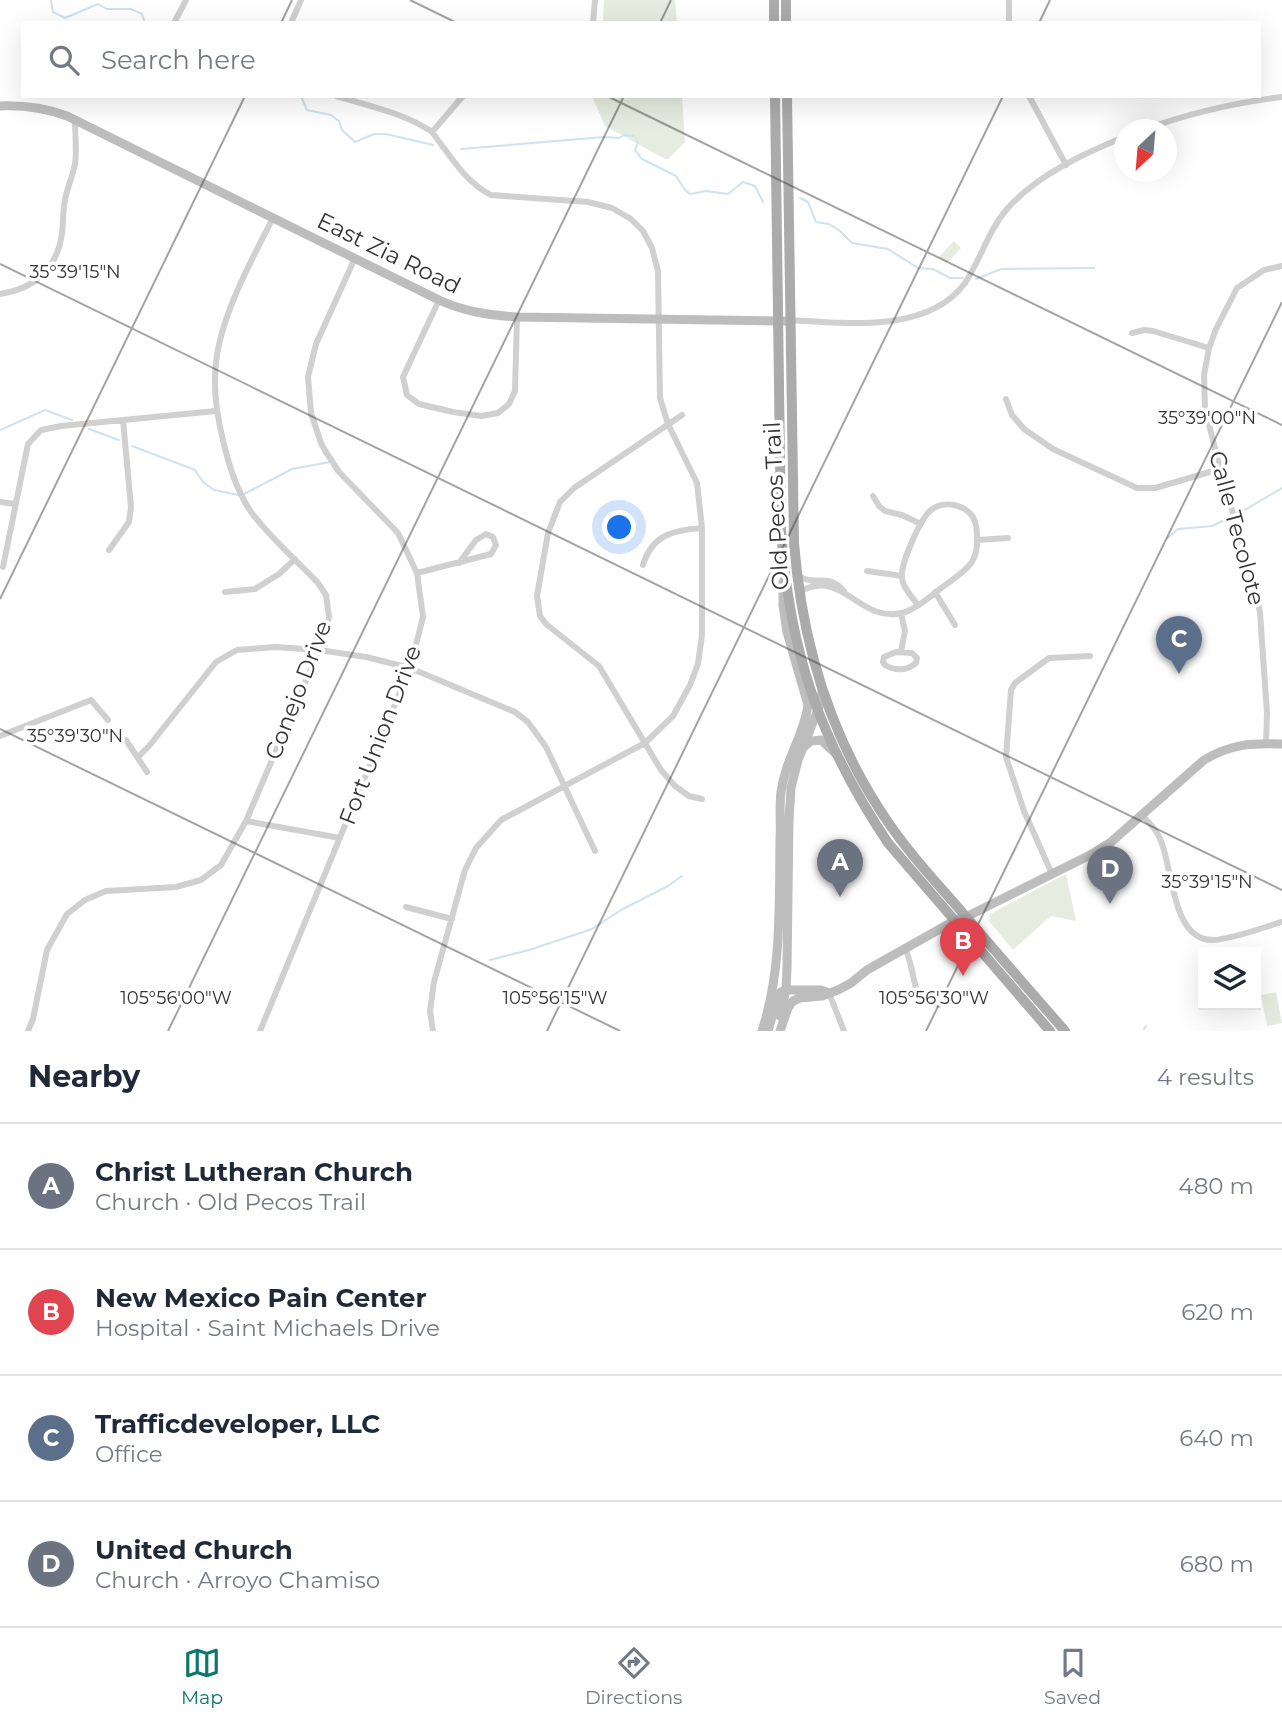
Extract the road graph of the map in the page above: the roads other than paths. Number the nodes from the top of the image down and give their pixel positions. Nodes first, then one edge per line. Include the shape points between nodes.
1 (186, 0) edge
2 (301, 0) edge
3 (595, 0) edge
4 (774, 0) edge
5 (786, 0) edge
6 (1009, 0) edge
7 (175, 21) edge
8 (292, 21) edge
9 (593, 21) edge
10 (774, 21) edge
11 (786, 21) edge
12 (1009, 21) edge
13 (1282, 97) edge
14 (461, 98) edge
15 (775, 98) edge
16 (787, 98) edge
17 (1030, 98) edge
18 (362, 100) edge
19 (0, 106) edge
20 (1175, 119) edge
21 (75, 120) junction
22 (432, 131) junction
23 (1114, 142) edge
24 (1066, 165) junction
25 (273, 218) junction
26 (355, 258) junction
27 (1282, 266) edge
28 (0, 294) edge
29 (439, 300) junction
30 (517, 317) junction
31 (658, 320) junction
32 (790, 320) junction
33 (778, 321) junction
34 (1132, 333) dead end
35 (1209, 348) junction
36 (1006, 399) dead end
37 (216, 411) junction
38 (682, 415) dead end
39 (123, 420) junction
40 (668, 424) junction
41 (1220, 469) junction
42 (873, 496) dead end
43 (0, 502) edge
44 (16, 504) junction
45 (921, 524) junction
46 (702, 528) junction
47 (781, 530) junction
48 (1008, 538) dead end
49 (977, 540) junction
50 (109, 550) dead end
51 (295, 559) junction
52 (783, 562) junction
53 (458, 563) junction
54 (643, 565) dead end
55 (3, 567) dead end
56 (867, 571) dead end
57 (417, 573) junction
58 (796, 574) junction
59 (902, 576) junction
60 (225, 592) dead end
61 (935, 592) junction
62 (798, 593) junction
63 (848, 595) junction
64 (918, 605) junction
65 (901, 613) junction
66 (955, 625) dead end
67 (319, 650) junction
68 (901, 651) junction
69 (1090, 656) dead end
70 (411, 668) junction
71 (822, 689) junction
72 (817, 712) junction
73 (108, 720) dead end
74 (0, 736) edge
75 (127, 740) dead end
76 (645, 743) junction
77 (1266, 743) junction
78 (1282, 744) edge
79 (836, 755) junction
80 (138, 757) junction
81 (798, 760) junction
82 (147, 772) dead end
83 (564, 786) junction
84 (702, 799) dead end
85 (1142, 815) junction
86 (246, 821) junction
87 (340, 838) junction
88 (595, 851) dead end
89 (1052, 874) junction
90 (406, 906) dead end
91 (966, 917) junction
92 (452, 919) junction
93 (954, 921) junction
94 (1282, 922) edge
95 (906, 948) junction
96 (786, 990) junction
97 (829, 993) junction
98 (939, 1004) dead end
99 (28, 1031) edge
100 (260, 1031) edge
101 (433, 1031) edge
102 (762, 1031) edge
103 (768, 1031) edge
104 (778, 1031) edge
105 (844, 1031) edge
106 (1050, 1031) edge
107 (1065, 1031) edge

1 - 7 street
2 - 8 street
3 - 9 street
4 - 10 main road
5 - 11 main road
6 - 12 street
13 - 20 street
14 - 22 street
15 - 33 main road, Old Pecos Trail
16 - 32 main road, Old Pecos Trail
17 - 24 street
18 - 22 street
19 - 21 street, East Zia Road via 41,108
21 - 25 street, East Zia Road
21 - 28 street via 75,165 55,258 35,282
22 - 31 street via 465,176 491,195 588,202 629,217 652,248 658,271
23 - 24 street
24 - 32 street via 1013,203 990,233 963,286 934,308 877,323
25 - 26 street, East Zia Road
25 - 37 street, Conejo Drive via 221,334
26 - 29 street, East Zia Road
26 - 57 street, Fort Union Drive via 316,344 308,377 312,413 331,461 398,533
27 - 35 street, Calle Tecolote via 1264,270 1237,288
29 - 30 street, East Zia Road via 482,314
29 - 30 street via 403,377 407,395 419,404 453,412 481,416 498,413 509,404 515,391
30 - 31 street, East Zia Road
31 - 33 street, East Zia Road
31 - 40 street via 660,398
32 - 33 street, East Zia Road
32 - 58 main road, Old Pecos Trail
33 - 47 main road, Old Pecos Trail
34 - 35 street via 1153,331
35 - 41 street, Calle Tecolote via 1205,408
36 - 41 street via 1024,429 1053,449 1137,488 1155,488
37 - 39 street
37 - 51 street, Conejo Drive via 225,451 245,502
38 - 40 street
39 - 44 street via 41,430 28,443
39 - 50 street via 131,507 129,522
40 - 46 street via 697,483
40 - 76 street via 559,502 548,533 537,596 540,616 599,666
41 - 77 street, Calle Tecolote via 1260,613
42 - 45 street via 885,511
43 - 44 street
44 - 55 street
45 - 49 street via 935,507 954,505 973,518
45 - 59 street
46 - 54 street via 663,536 647,553
46 - 76 street via 698,664 673,716
47 - 52 main road, Old Pecos Trail
47 - 62 main road via 790,585
48 - 49 street
49 - 61 street via 972,562
51 - 60 street via 255,589
51 - 67 street, Conejo Drive via 326,595 329,617
52 - 72 main road via 798,649
52 - 102 street, Old Pecos Trail via 787,632 808,705 782,786 778,931
53 - 53 street via 479,538 493,537 496,545 491,554
53 - 57 street
56 - 59 street
57 - 70 street, Fort Union Drive via 423,617
58 - 62 main road, Old Pecos Trail
58 - 63 street via 806,581 834,582
59 - 64 street
61 - 64 street
61 - 66 street
62 - 63 street via 825,585
62 - 71 main road, Old Pecos Trail
63 - 65 street via 875,611
64 - 65 street
65 - 68 street via 905,631
67 - 70 street
67 - 80 street via 237,650 216,662
67 - 86 street, Conejo Drive
68 - 68 street via 887,654 885,665 902,669 914,665 916,656
69 - 89 street via 1049,658 1012,690 1006,757
70 - 83 street via 522,717 546,747
70 - 87 street, Fort Union Drive
71 - 72 street, Old Pecos Trail
71 - 91 main road via 842,741 890,825
72 - 79 main road
72 - 81 street, Old Pecos Trail
73 - 74 street via 91,701
75 - 80 street
76 - 83 street
76 - 84 street via 675,786
77 - 78 street
77 - 85 street via 1232,747 1210,756
79 - 81 street via 824,742 814,740
79 - 93 main road via 888,843
80 - 82 street
81 - 96 street, Old Pecos Trail via 790,802
83 - 88 street
83 - 92 street via 501,820 476,848
85 - 89 street via 1111,842
85 - 94 street via 1162,842 1182,920 1194,934 1217,940
86 - 87 street
86 - 99 street, Conejo Drive via 221,865 201,880 176,887 106,891 67,914 47,950
87 - 100 street, Fort Union Drive
89 - 91 street
90 - 92 street
91 - 93 street
91 - 107 main road
92 - 101 street via 434,982
93 - 95 street
93 - 106 main road
95 - 97 street
95 - 98 street via 918,998
96 - 97 street
96 - 103 street via 778,996
96 - 104 street, Old Pecos Trail
97 - 104 street via 793,1001
97 - 105 street

